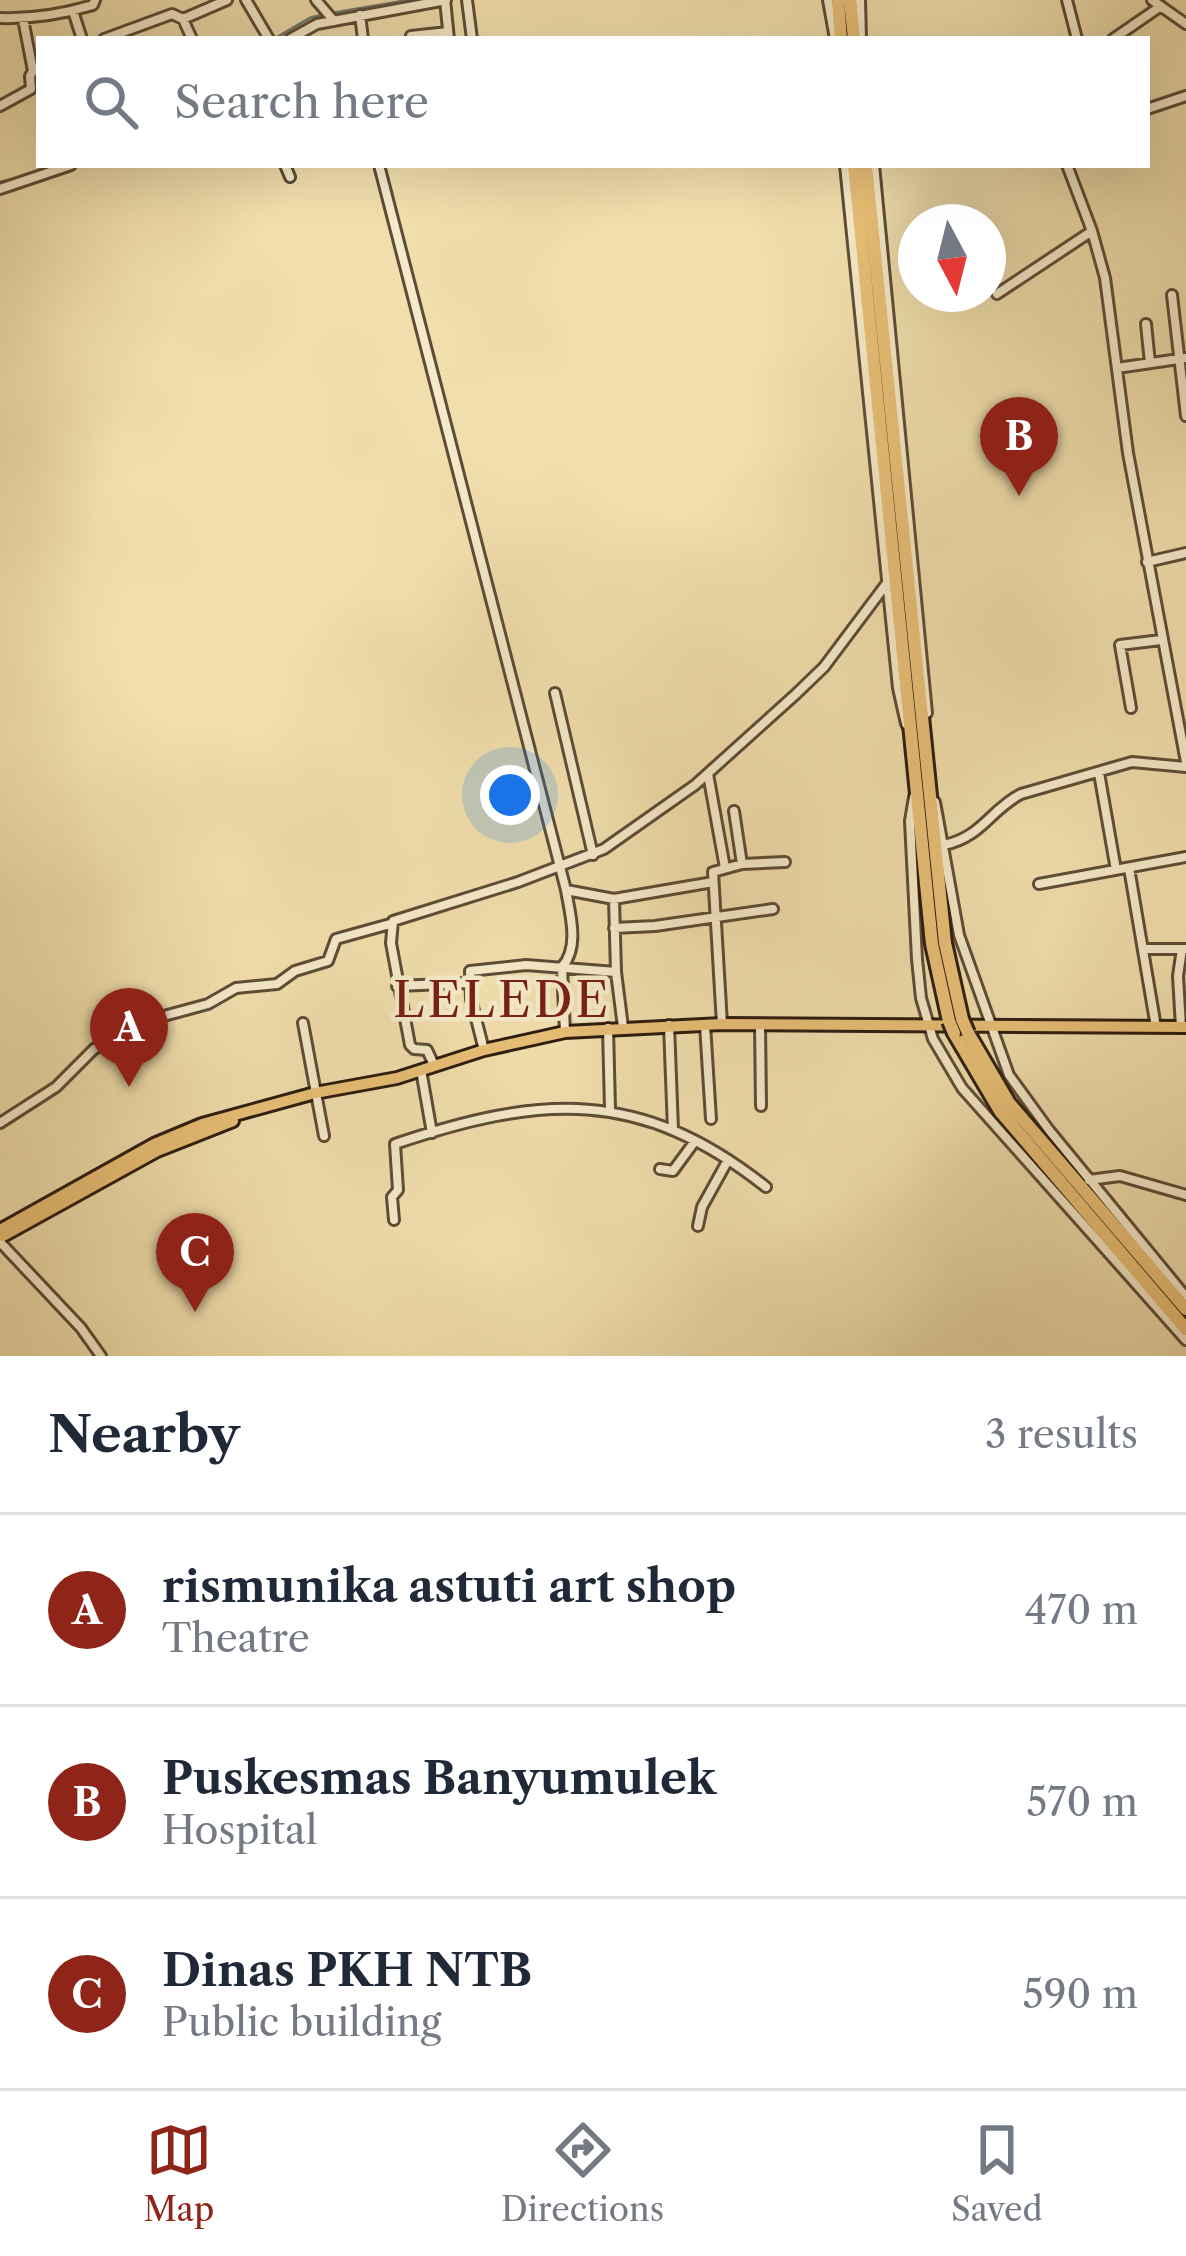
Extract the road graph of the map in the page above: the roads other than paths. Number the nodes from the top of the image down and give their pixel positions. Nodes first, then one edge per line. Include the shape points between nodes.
1 (95, 0) edge
2 (190, 0) edge
3 (227, 0) edge
4 (246, 0) edge
5 (316, 0) edge
6 (446, 0) edge
7 (467, 0) edge
8 (833, 0) edge
9 (850, 0) edge
10 (860, 0) edge
11 (1066, 0) edge
12 (416, 2) edge
13 (1157, 2) edge
14 (73, 11) junction
15 (195, 14) junction
16 (360, 15) junction
17 (0, 18) edge
18 (23, 19) junction
19 (183, 20) junction
20 (334, 21) junction
21 (1186, 24) edge
22 (81, 36) edge
23 (112, 36) edge
24 (191, 36) edge
25 (266, 36) edge
26 (294, 36) edge
27 (364, 36) edge
28 (411, 36) edge
29 (448, 36) edge
30 (472, 36) edge
31 (838, 36) edge
32 (857, 36) edge
33 (858, 36) edge
34 (1076, 36) edge
35 (1117, 36) edge
36 (36, 70) edge
37 (34, 94) edge
38 (1186, 96) edge
39 (0, 106) edge
40 (1150, 108) edge
41 (61, 168) edge
42 (286, 168) edge
43 (380, 168) edge
44 (849, 168) edge
45 (849, 168) edge
46 (870, 168) edge
47 (1068, 168) edge
48 (290, 177) dead end
49 (1, 186) edge
50 (1092, 231) junction
51 (1006, 288) edge
52 (1172, 295) dead end
53 (1146, 324) dead end
54 (1183, 359) edge
55 (1150, 363) junction
56 (1117, 368) junction
57 (1186, 416) edge
58 (1186, 553) edge
59 (1147, 562) junction
60 (887, 583) junction
61 (1162, 640) junction
62 (555, 693) dead end
63 (1131, 708) dead end
64 (916, 729) junction
65 (1186, 764) edge
66 (1099, 773) junction
67 (707, 774) junction
68 (922, 787) junction
69 (734, 811) dead end
70 (944, 845) junction
71 (593, 855) junction
72 (1186, 857) edge
73 (785, 862) dead end
74 (742, 864) junction
75 (559, 866) junction
76 (725, 868) junction
77 (1130, 868) junction
78 (1116, 870) junction
79 (713, 882) junction
80 (1039, 884) dead end
81 (566, 890) junction
82 (614, 899) junction
83 (773, 909) dead end
84 (715, 916) junction
85 (392, 923) junction
86 (614, 928) junction
87 (1184, 949) edge
88 (1145, 950) junction
89 (562, 967) junction
90 (616, 972) junction
91 (469, 983) junction
92 (397, 986) junction
93 (926, 1022) junction
94 (303, 1023) dead end
95 (705, 1024) junction
96 (722, 1024) junction
97 (760, 1024) junction
98 (669, 1025) junction
99 (989, 1025) junction
100 (958, 1026) junction
101 (623, 1027) junction
102 (1156, 1027) junction
103 (1184, 1027) edge
104 (608, 1028) junction
105 (565, 1032) junction
106 (484, 1050) junction
107 (428, 1068) junction
108 (315, 1093) junction
109 (761, 1106) dead end
110 (610, 1109) junction
111 (711, 1119) dead end
112 (0, 1123) edge
113 (673, 1130) junction
114 (432, 1134) junction
115 (324, 1136) dead end
116 (695, 1141) junction
117 (728, 1160) junction
118 (660, 1169) dead end
119 (1089, 1180) junction
120 (766, 1187) dead end
121 (1186, 1195) edge
122 (394, 1220) dead end
123 (698, 1226) dead end
124 (0, 1236) edge
125 (1186, 1298) edge
126 (1186, 1309) edge
127 (1184, 1334) edge
128 (101, 1356) edge

1 - 14 street
2 - 15 street
3 - 15 street
4 - 25 street
5 - 20 street
6 - 12 street
6 - 29 street
7 - 30 street
8 - 31 highway
9 - 32 highway
10 - 33 street
11 - 34 street
12 - 16 street
13 - 21 street
13 - 35 street
14 - 18 street
14 - 22 street
15 - 19 street
16 - 20 street
16 - 27 street
17 - 18 street
18 - 36 street
19 - 23 street via 170,14
19 - 24 street
20 - 26 street
28 - 29 street
36 - 37 street
37 - 39 street
38 - 40 street
41 - 49 street
42 - 48 street
43 - 75 street
44 - 60 street
45 - 64 highway
46 - 64 highway
47 - 50 street
50 - 51 street
50 - 56 street
52 - 54 street
53 - 55 street
54 - 55 street
54 - 57 street
55 - 56 street
56 - 59 street
58 - 59 street
59 - 61 street
60 - 64 street via 899,699
60 - 67 street via 824,668
61 - 63 street via 1120,645
61 - 65 street
62 - 71 street
64 - 68 highway
65 - 66 street via 1135,762
66 - 70 street via 1021,794 975,833
66 - 78 street
67 - 71 street
67 - 76 street
68 - 70 street
68 - 93 street via 910,821
68 - 100 highway
69 - 74 street
70 - 99 street via 959,935
71 - 75 street
72 - 77 street
73 - 74 street
74 - 76 street
75 - 81 street
75 - 85 street
76 - 79 street via 713,872
77 - 78 street
77 - 88 street
78 - 80 street
79 - 82 street
79 - 84 street
81 - 82 street
81 - 89 street via 572,950
82 - 86 street
83 - 84 street
84 - 86 street
84 - 96 street
85 - 92 street
85 - 112 street via 336,939 328,961 277,984 236,988 149,1020 80,1058 56,1087
86 - 90 street
87 - 88 street
87 - 103 street
88 - 102 street
89 - 90 street
89 - 91 street via 479,968
89 - 105 street
90 - 101 street
91 - 92 street
91 - 106 street
92 - 107 street via 411,1047 428,1051
93 - 97 main road
93 - 99 main road
93 - 127 street via 962,1088
94 - 108 street
95 - 96 main road
95 - 98 main road
95 - 111 street
96 - 97 main road
97 - 109 street
98 - 101 main road
98 - 113 street
99 - 102 main road
99 - 119 street via 1015,1084
100 - 126 highway via 1009,1102
100 - 127 highway via 1000,1111
101 - 104 main road
102 - 103 main road
104 - 105 main road
104 - 110 street
105 - 106 main road
106 - 107 main road
107 - 108 main road
107 - 114 street
108 - 115 street
108 - 124 main road via 182,1135
110 - 113 street
110 - 114 street via 503,1116
113 - 116 street
114 - 122 street via 394,1146
116 - 117 street
116 - 118 street via 671,1172
117 - 120 street
117 - 123 street
119 - 121 street via 1120,1176
119 - 125 street
124 - 128 street

